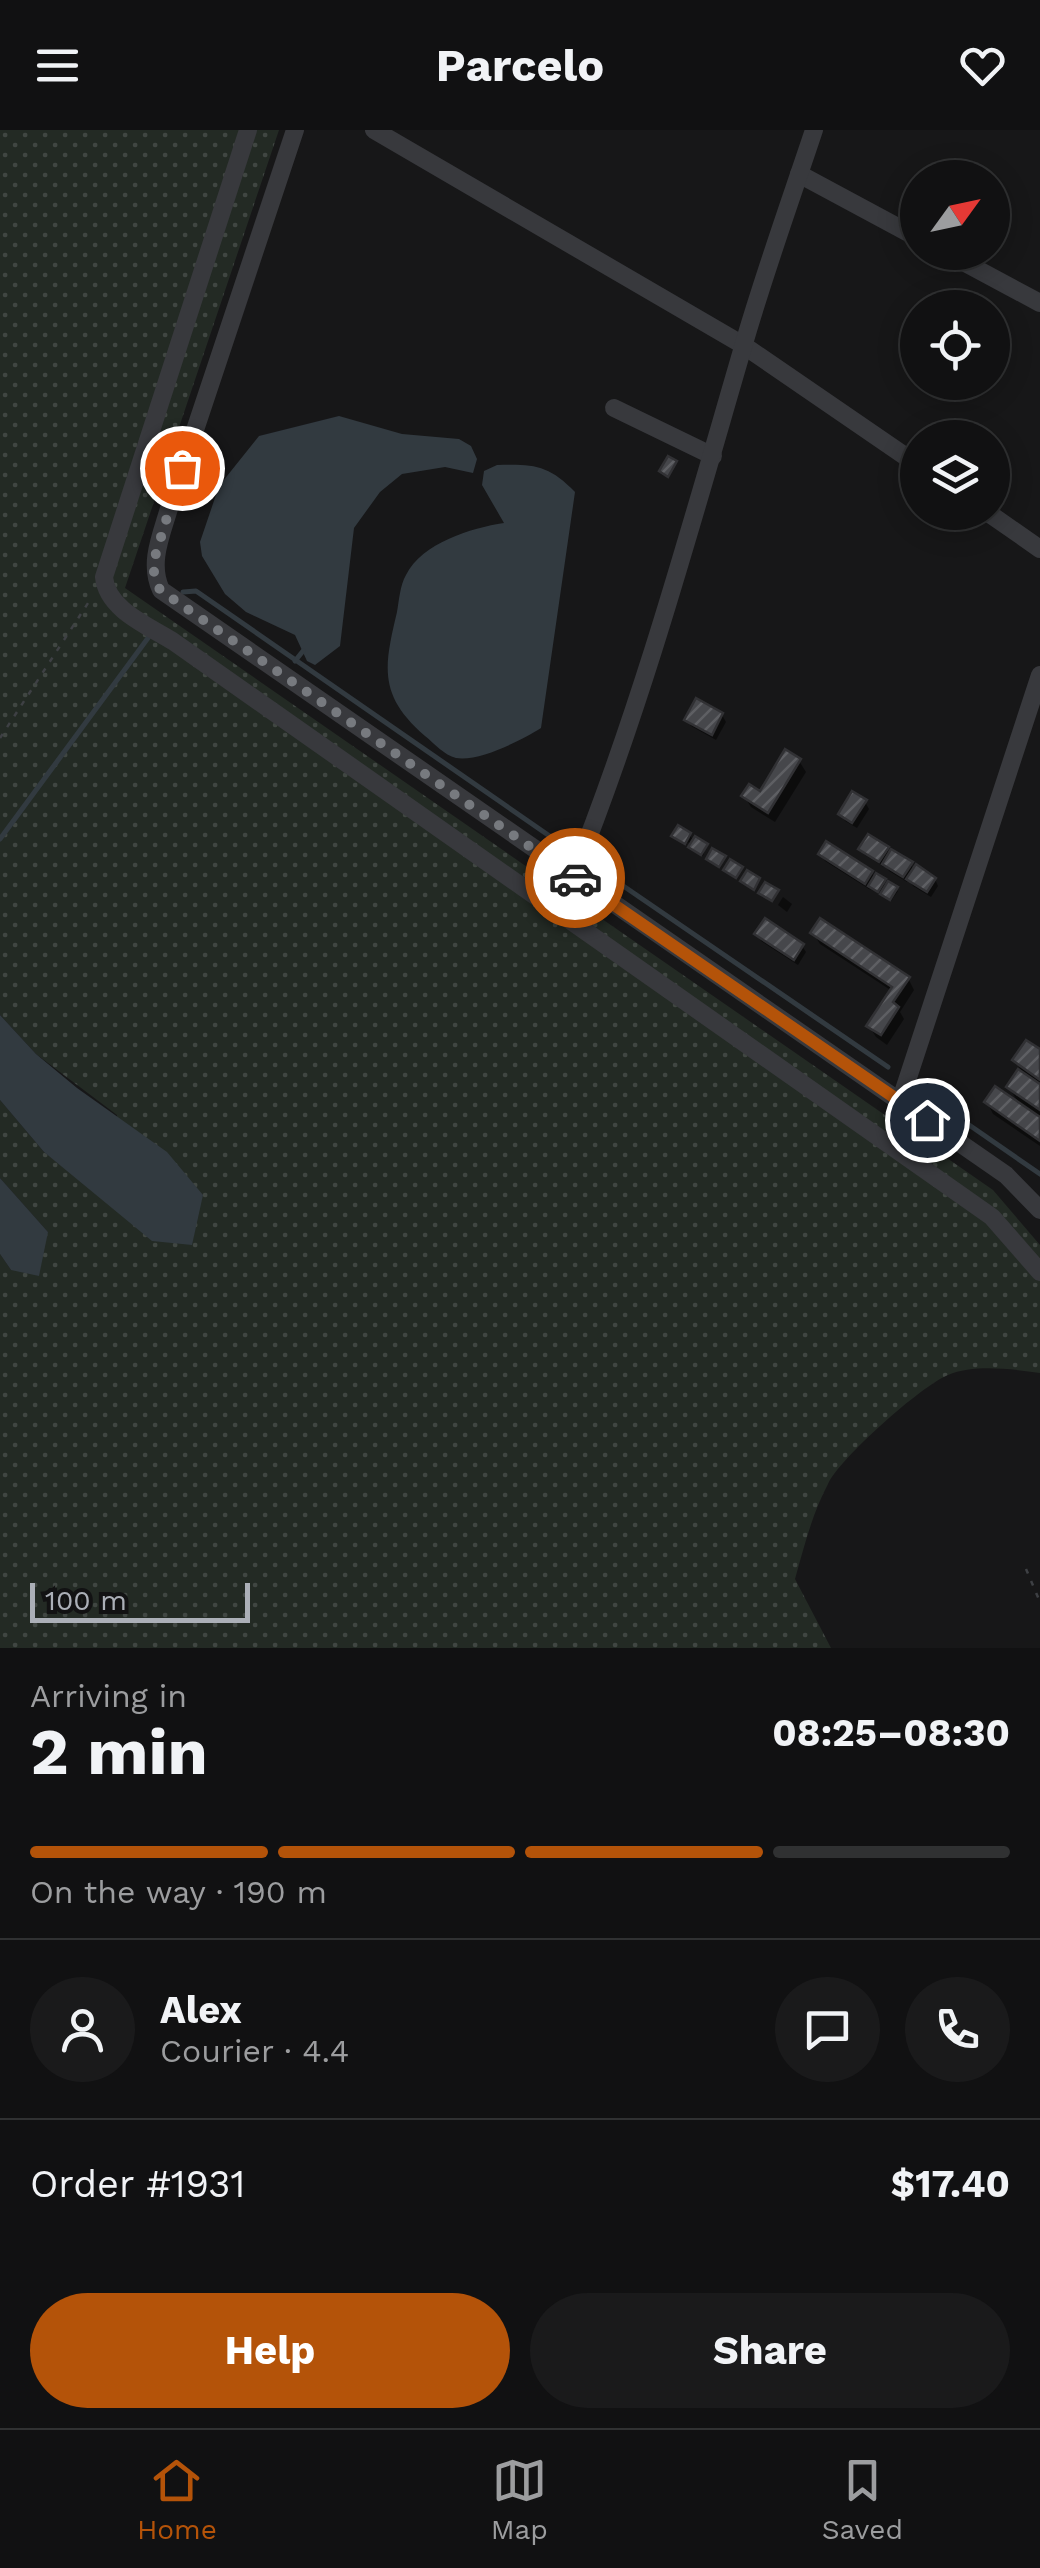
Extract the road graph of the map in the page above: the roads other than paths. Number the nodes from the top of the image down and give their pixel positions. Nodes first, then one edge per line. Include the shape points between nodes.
1 (248, 130) edge
2 (295, 130) edge
3 (374, 130) edge
4 (814, 130) edge
5 (799, 174) junction
6 (900, 228) edge
7 (978, 270) edge
8 (1040, 304) edge
9 (744, 345) junction
10 (614, 408) dead end
11 (900, 453) edge
12 (713, 456) junction
13 (1010, 528) edge
14 (1040, 549) edge
15 (1040, 675) edge
16 (573, 876) junction
17 (900, 1102) junction
18 (1040, 1210) edge
19 (1040, 1272) edge

1 - 19 lane via 104,577 113,602 992,1217
2 - 16 lane via 170,505 154,576 160,590
3 - 9 lane
4 - 5 lane
5 - 6 lane
5 - 9 lane
7 - 8 lane
9 - 11 lane
9 - 12 lane
10 - 12 lane
12 - 16 lane via 606,795
13 - 14 lane
15 - 17 lane
16 - 17 lane
17 - 18 lane via 1006,1176

